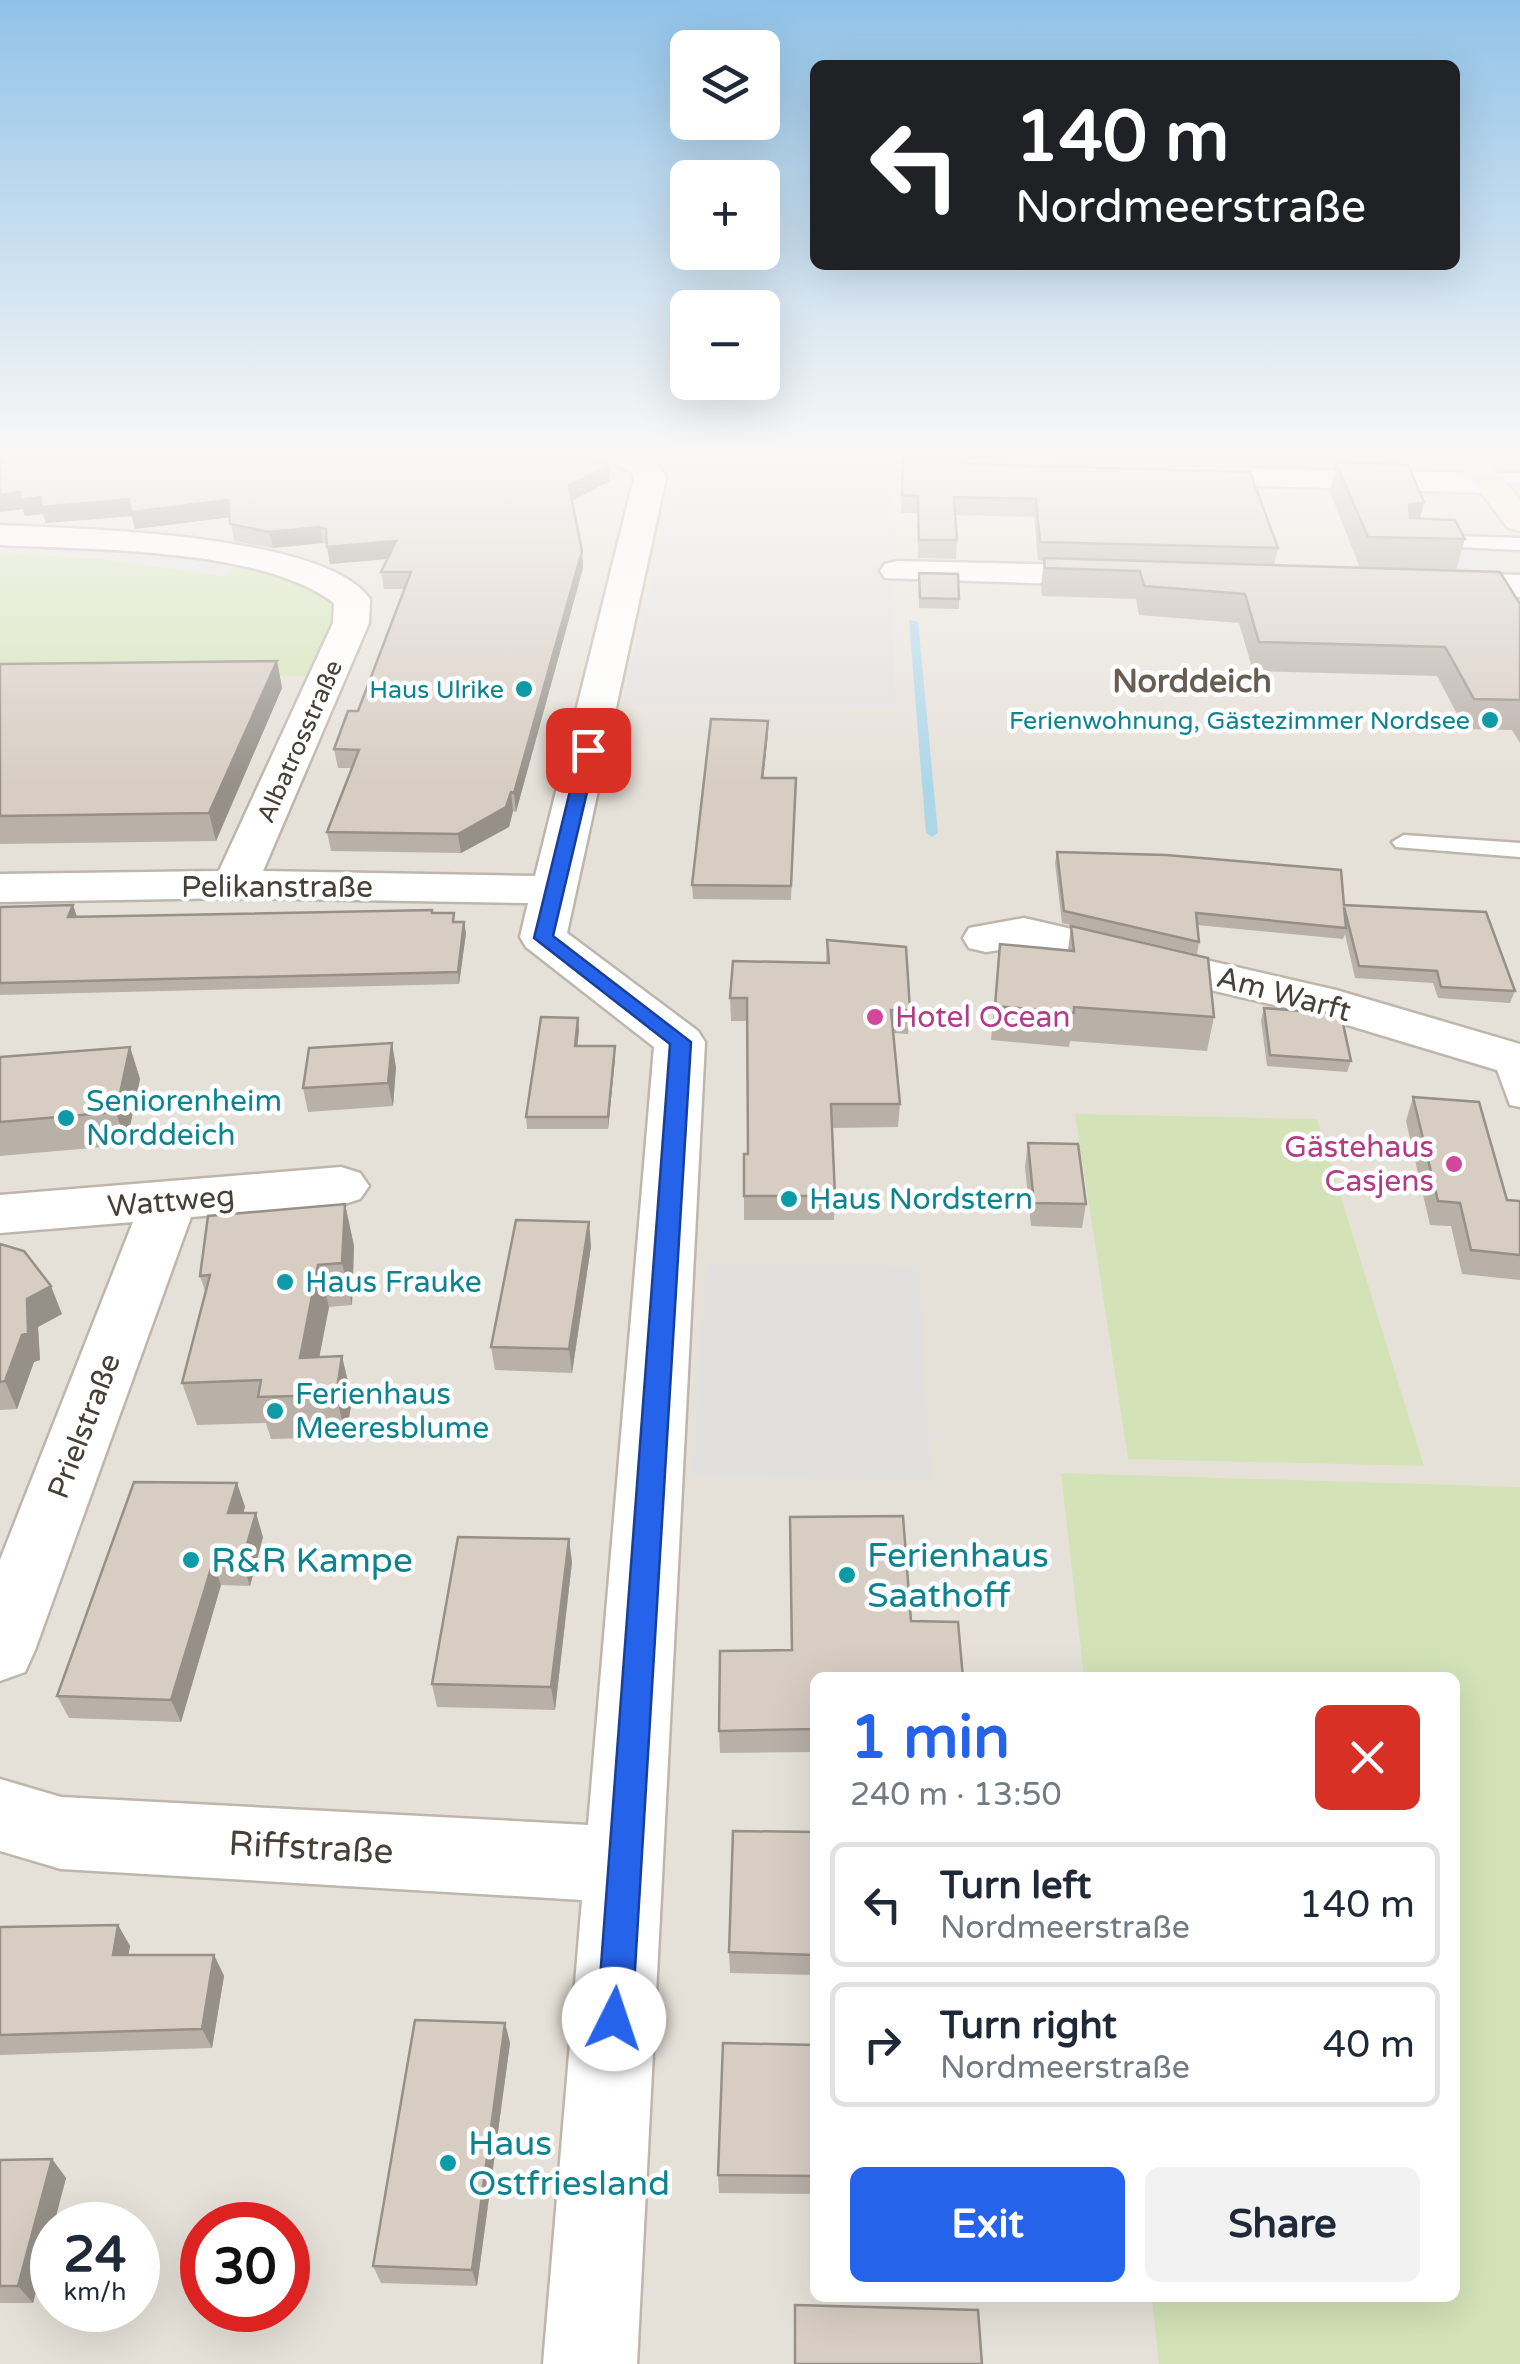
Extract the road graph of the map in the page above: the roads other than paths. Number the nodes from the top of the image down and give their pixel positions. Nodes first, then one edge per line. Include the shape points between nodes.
1 (277, 564) edge
2 (630, 564) edge
3 (897, 570) dead end
4 (1154, 577) edge
5 (1407, 584) edge
6 (1520, 586) edge
7 (1404, 842) dead end
8 (1520, 850) edge
9 (235, 884) junction
10 (0, 888) edge
11 (554, 890) junction
12 (986, 938) dead end
13 (1516, 1073) edge
14 (342, 1186) dead end
15 (169, 1202) junction
16 (0, 1214) edge
17 (0, 1650) edge
18 (0, 1814) edge
19 (626, 1865) junction
20 (590, 2364) edge

1 - 9 street, Albatrosstraße via 340,584 352,599 351,623
2 - 11 street
3 - 4 street
5 - 6 street
7 - 8 lane
9 - 10 street, Pelikanstraße
9 - 11 street, Pelikanstraße
11 - 19 street via 543,938 680,1042
12 - 13 street, Am Warft via 1024,932 1319,1001
14 - 15 street, Wattweg
15 - 16 street, Wattweg
15 - 17 street, Prielstraße
18 - 19 street, Riffstraße via 61,1833
19 - 20 street

